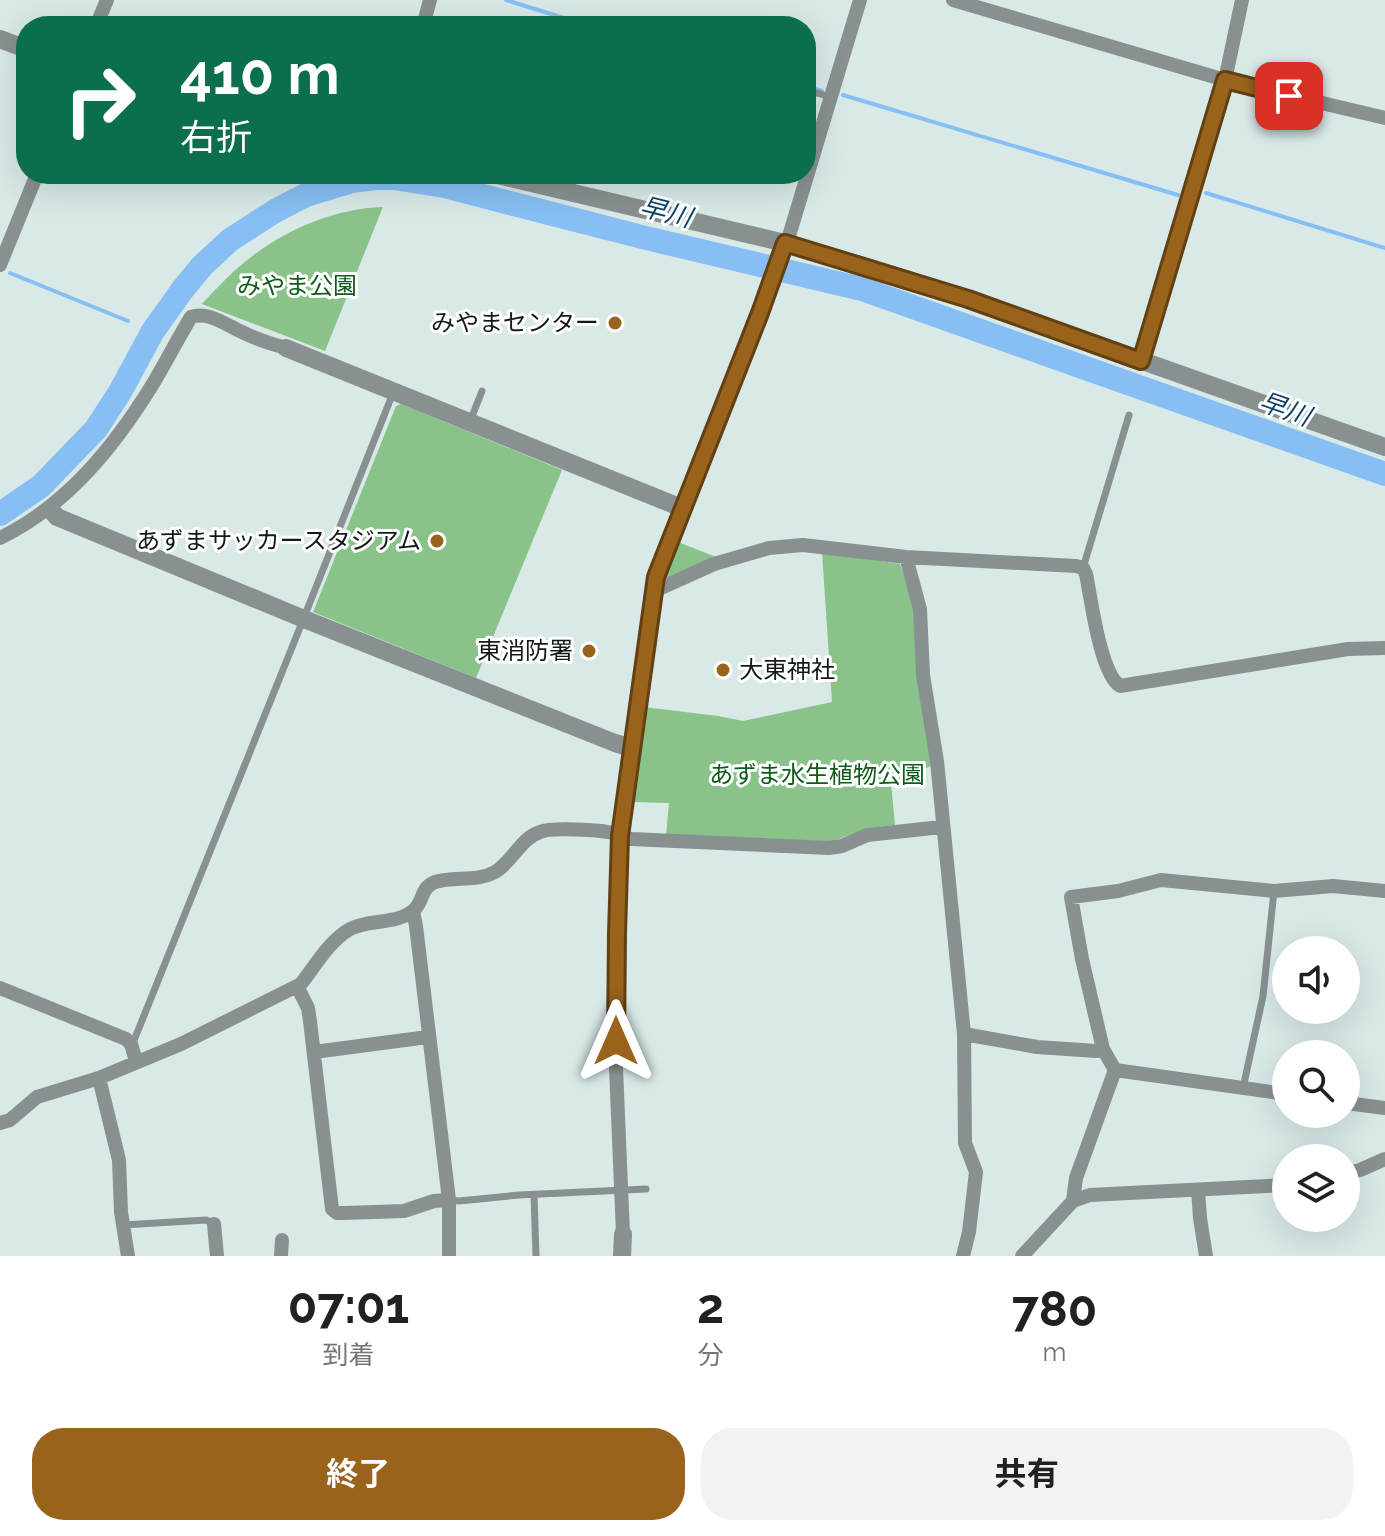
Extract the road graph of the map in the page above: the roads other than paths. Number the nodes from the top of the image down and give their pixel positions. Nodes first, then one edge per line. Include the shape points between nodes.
1 (860, 0) edge
2 (953, 0) edge
3 (1242, 0) edge
4 (1225, 80) junction
5 (816, 93) edge
6 (831, 97) junction
7 (1385, 118) edge
8 (816, 147) edge
9 (33, 184) edge
10 (533, 184) edge
11 (805, 184) edge
12 (784, 246) junction
13 (0, 265) edge
14 (286, 348) joint
15 (1141, 361) junction
16 (393, 391) junction
17 (482, 391) dead end
18 (1129, 415) dead end
19 (470, 422) junction
20 (1385, 447) edge
21 (682, 508) junction
22 (50, 509) junction
23 (0, 538) edge
24 (906, 557) junction
25 (1083, 568) junction
26 (654, 590) junction
27 (304, 619) junction
28 (1385, 648) edge
29 (632, 748) junction
30 (942, 827) junction
31 (620, 836) junction
32 (1274, 891) junction
33 (1385, 891) edge
34 (413, 911) junction
35 (617, 934) joint
36 (297, 986) junction
37 (0, 988) edge
38 (964, 1034) junction
39 (428, 1037) junction
40 (131, 1044) junction
41 (1103, 1049) junction
42 (314, 1052) junction
43 (136, 1061) junction
44 (1115, 1070) junction
45 (99, 1078) junction
46 (1243, 1088) junction
47 (1272, 1092) edge
48 (1360, 1105) edge
49 (1385, 1108) edge
50 (0, 1123) edge
51 (1385, 1159) edge
52 (1360, 1170) edge
53 (1272, 1186) edge
54 (646, 1189) dead end
55 (1198, 1190) junction
56 (621, 1191) junction
57 (534, 1194) junction
58 (449, 1200) junction
59 (1073, 1201) junction
60 (214, 1224) joint
61 (123, 1225) junction
62 (623, 1234) joint
63 (282, 1240) dead end
64 (128, 1256) edge
65 (217, 1256) edge
66 (281, 1256) edge
67 (449, 1256) edge
68 (536, 1256) edge
69 (622, 1256) edge
70 (963, 1256) edge
71 (1022, 1256) edge
72 (1206, 1256) edge

1 - 6 street
2 - 4 street
3 - 4 street
4 - 7 street
4 - 15 street
5 - 6 lane
6 - 8 street
9 - 13 street
10 - 12 street
11 - 12 street
12 - 15 street via 968,299
12 - 21 street
14 - 16 street
14 - 22 street via 194,316 131,417
15 - 20 street
16 - 19 street
16 - 27 lane
17 - 19 lane
18 - 25 lane
19 - 21 street
21 - 26 street
22 - 23 street
22 - 27 street via 57,517
24 - 25 street
24 - 26 street via 803,545 769,548
24 - 30 street via 920,609
25 - 28 street via 1102,651 1112,680 1120,686 1348,649
26 - 29 street
27 - 29 street
27 - 40 lane
29 - 31 street
30 - 31 street via 867,835 829,848
30 - 38 street
31 - 34 street via 554,829 537,833 491,874 430,884
31 - 35 street
32 - 33 street via 1333,886
32 - 41 street via 1161,880 1071,897
32 - 46 lane via 1263,996
34 - 36 street via 351,928
34 - 39 street
35 - 56 street
36 - 42 street via 308,1008
36 - 43 street
37 - 40 street
38 - 41 street via 1037,1047
38 - 70 street via 965,1143 976,1180
39 - 42 street
39 - 58 street
40 - 43 street
41 - 44 street
42 - 58 street via 332,1209 404,1211
43 - 45 street
44 - 46 street
44 - 59 street via 1076,1178
45 - 50 street via 37,1097
45 - 61 street via 119,1160
46 - 47 street
48 - 49 street
51 - 52 street
53 - 55 street
54 - 56 lane
55 - 59 street via 1090,1195
55 - 72 street
56 - 57 lane
56 - 62 street
57 - 58 lane
57 - 68 lane
58 - 67 street
59 - 71 street
60 - 61 lane via 206,1220
60 - 65 street
61 - 64 street
62 - 69 street
63 - 66 street

